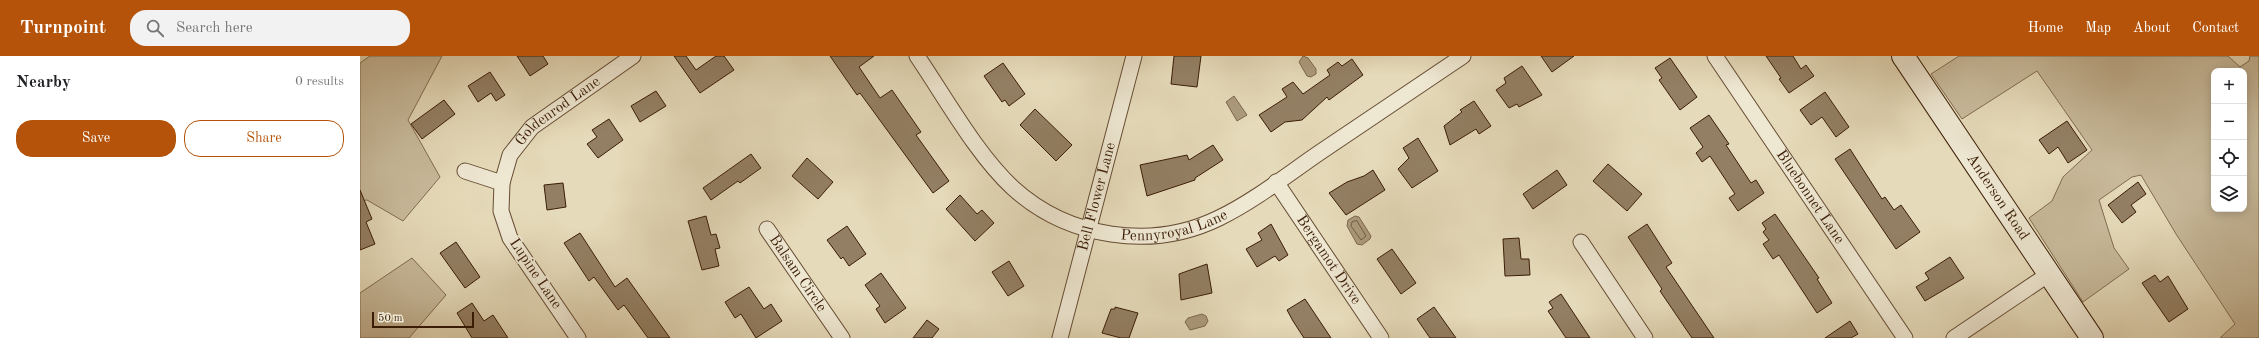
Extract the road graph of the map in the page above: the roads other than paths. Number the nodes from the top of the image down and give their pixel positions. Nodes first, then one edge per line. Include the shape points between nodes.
1 (633, 56) edge
2 (917, 56) edge
3 (1134, 56) edge
4 (1463, 56) edge
5 (1715, 56) edge
6 (1903, 56) edge
7 (465, 171) dead end
8 (1276, 182) junction
9 (502, 183) junction
10 (767, 229) dead end
11 (1089, 230) junction
12 (1581, 242) dead end
13 (2049, 274) junction
14 (578, 338) edge
15 (842, 338) edge
16 (1060, 338) edge
17 (1381, 338) edge
18 (1644, 338) edge
19 (1904, 338) edge
20 (1954, 338) edge
21 (2092, 338) edge

1 - 9 street, Goldenrod Lane via 532,127 510,155
2 - 11 street, Pennyroyal Lane via 982,152 1012,187 1041,209
3 - 11 street, Bell Flower Lane
4 - 8 street, Pennyroyal Lane
5 - 19 street, Bluebonnet Lane
6 - 13 street, Anderson Road
7 - 9 street
8 - 11 street, Pennyroyal Lane via 1219,218 1186,230 1151,236 1122,236
8 - 17 street, Bergamot Drive
9 - 14 street, Lupine Lane via 501,211 510,238
10 - 15 street, Balsam Circle
11 - 16 street, Bell Flower Lane
12 - 18 street
13 - 20 street
13 - 21 street, Anderson Road

